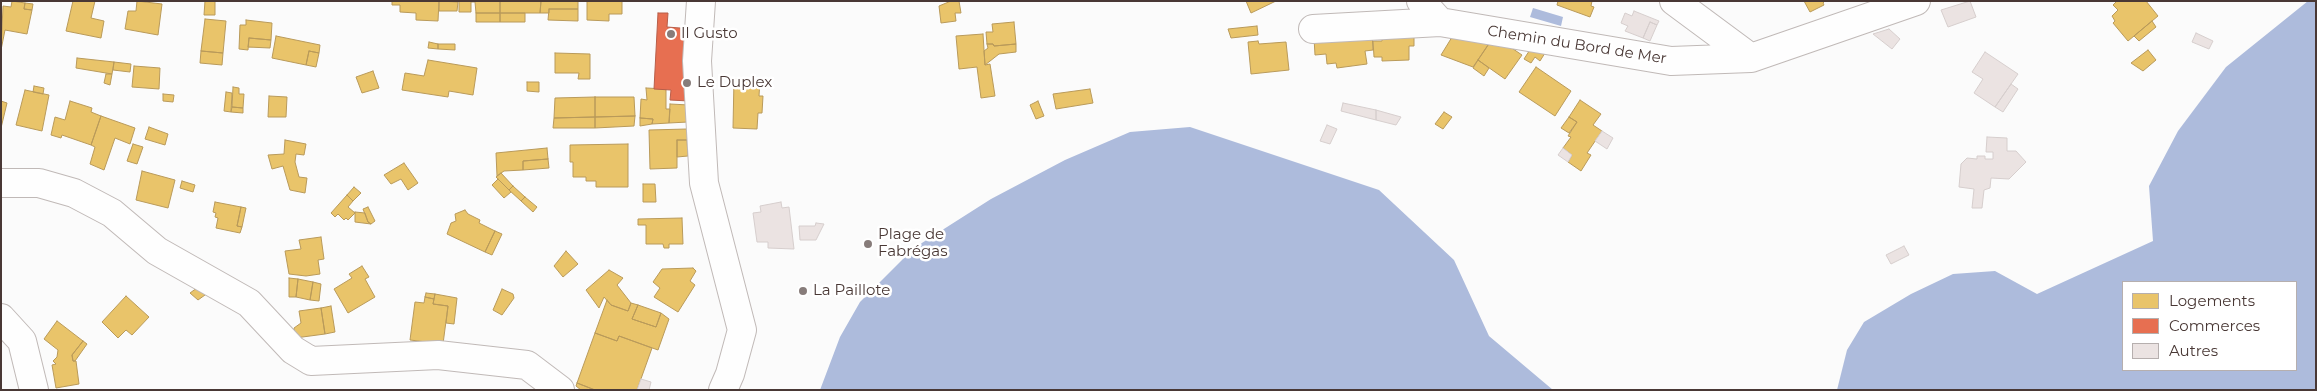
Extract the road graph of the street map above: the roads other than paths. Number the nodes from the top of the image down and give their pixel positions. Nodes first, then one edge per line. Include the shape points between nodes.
1 (701, 1) edge
2 (1421, 1) edge
3 (1674, 1) edge
4 (1916, 1) edge
5 (1440, 22) junction
6 (1313, 29) dead end
7 (1751, 58) junction
8 (1, 183) edge
9 (1, 318) edge
10 (34, 390) edge
11 (560, 390) edge
12 (723, 390) edge

1 - 12 street via 697,62 704,183 742,330
2 - 5 street
3 - 7 street
4 - 7 street, Chemin du Bord de Mer
5 - 6 street, Chemin du Bord de Mer
5 - 7 street, Chemin du Bord de Mer via 1657,60
8 - 11 street via 39,184 74,193 112,213 157,251 249,303 293,350 312,361 438,355 527,365
9 - 10 street via 22,341

